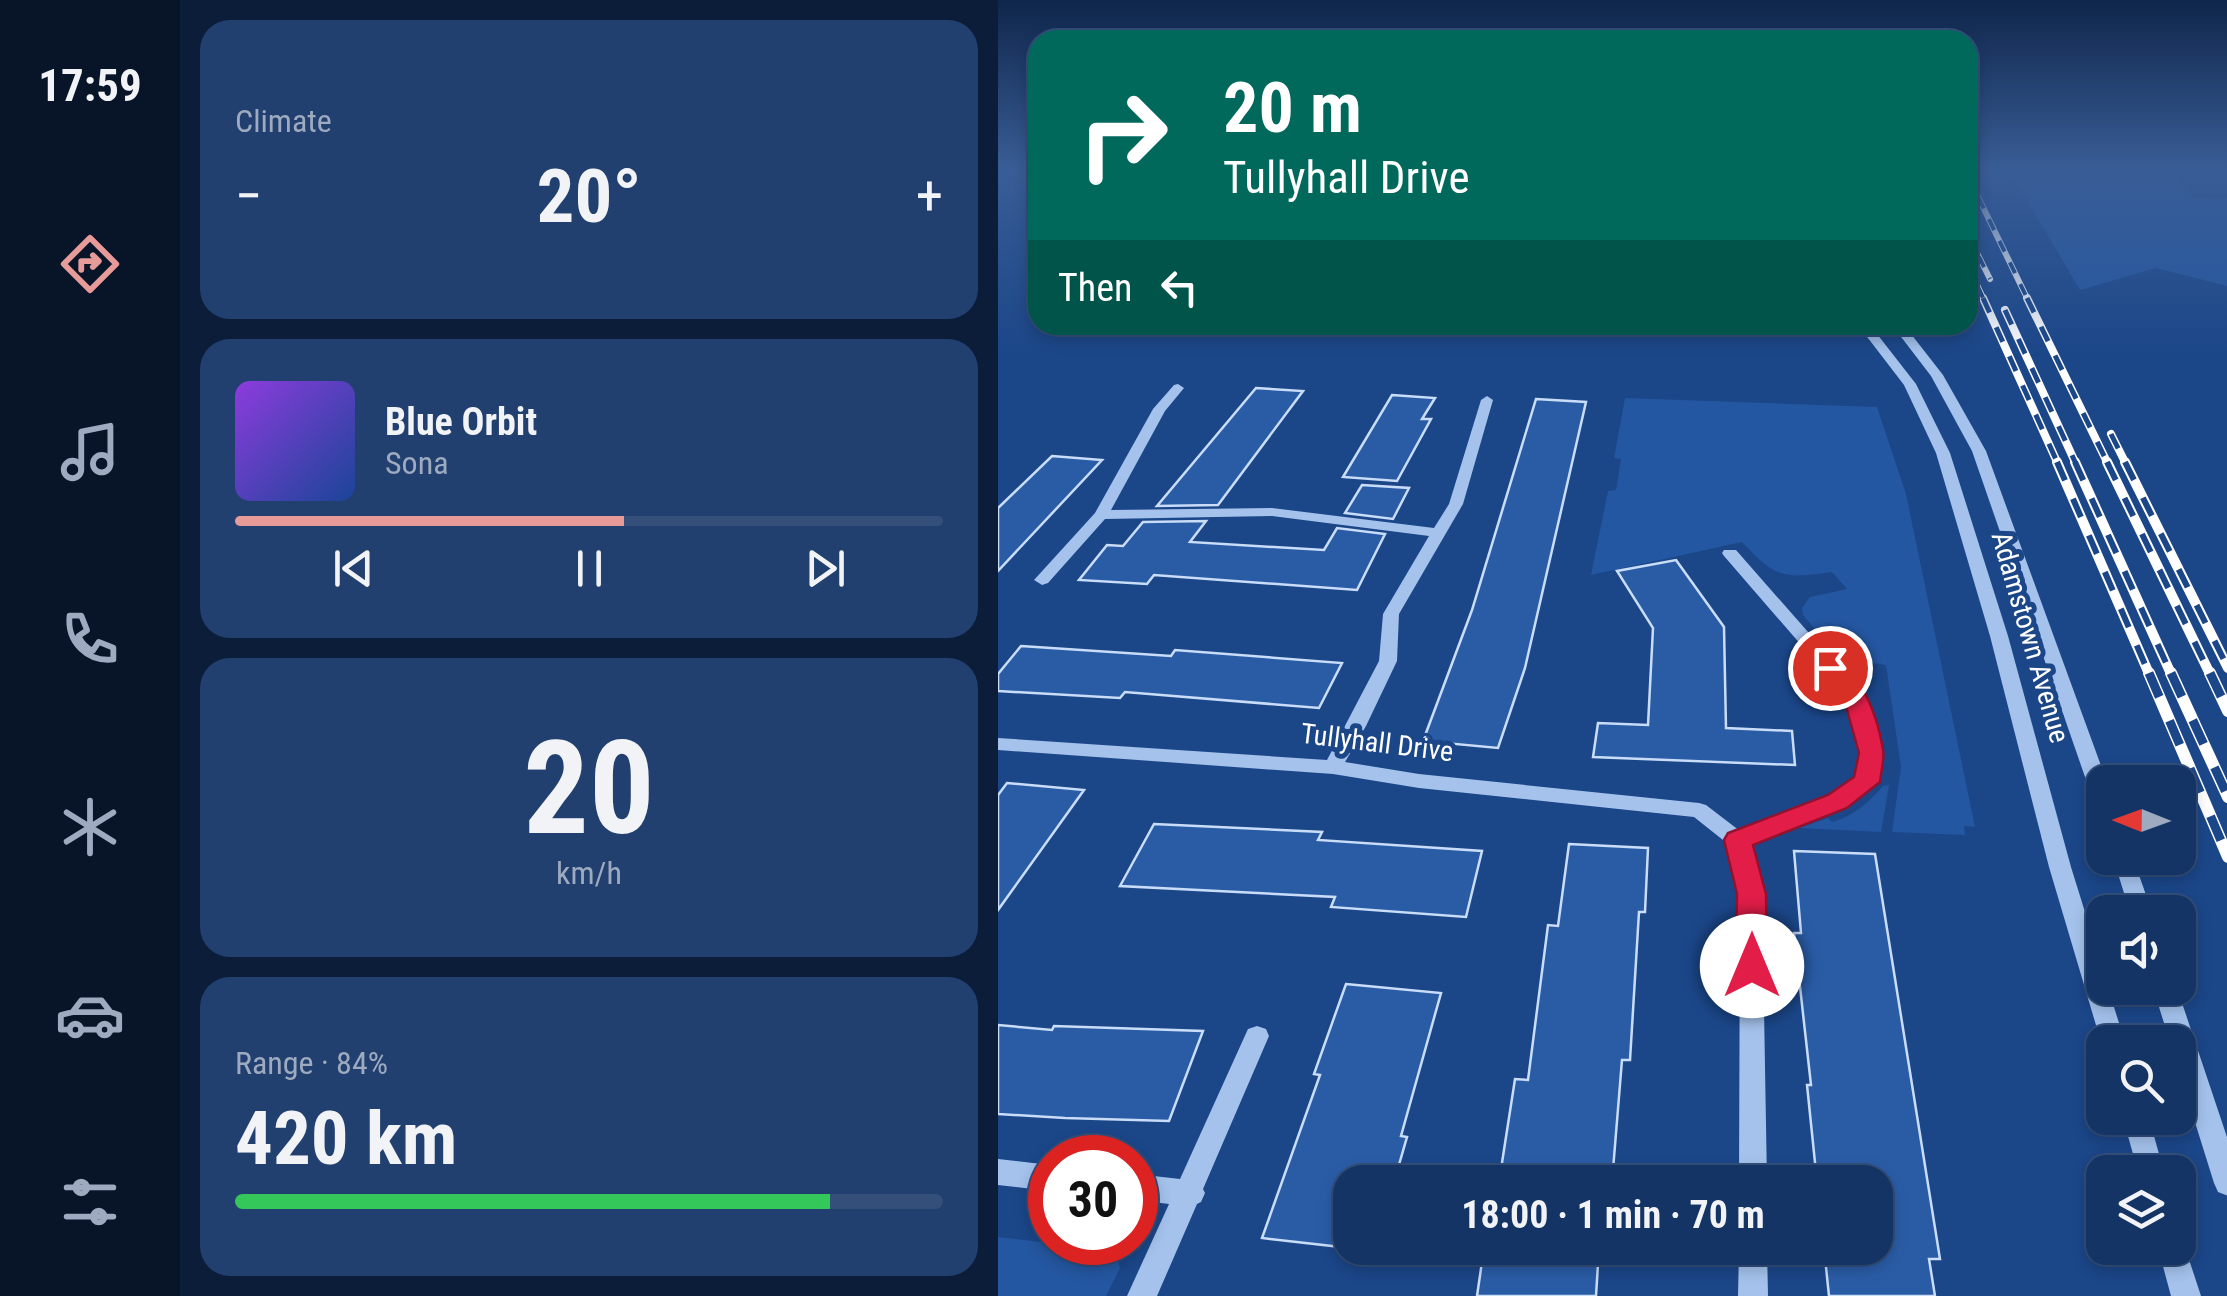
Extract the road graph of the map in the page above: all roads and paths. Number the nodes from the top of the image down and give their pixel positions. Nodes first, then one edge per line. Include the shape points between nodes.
1 (1872, 335) edge
2 (1906, 335) edge
3 (1178, 388) dead end
4 (1488, 400) dead end
5 (1102, 515) junction
6 (1439, 533) junction
7 (1730, 553) dead end
8 (1042, 580) dead end
9 (998, 744) edge
10 (2091, 765) edge
11 (1333, 767) junction
12 (1738, 840) junction
13 (2170, 1005) edge
14 (2108, 1025) edge
15 (1257, 1036) dead end
16 (1753, 1165) edge
17 (998, 1172) edge
18 (1028, 1175) edge
19 (2228, 1183) edge
20 (1158, 1189) edge
21 (1190, 1193) junction
22 (1753, 1265) edge
23 (2177, 1265) edge
24 (1142, 1296) edge
25 (1754, 1296) edge
26 (2186, 1296) edge

1 - 14 street, Adamstown Avenue via 1910,384 1943,453
2 - 10 street, Adamstown Avenue via 1979,450
3 - 5 street via 1159,409
4 - 6 street via 1456,504
5 - 6 street via 1272,512
5 - 8 street
6 - 11 street via 1390,614 1388,660
7 - 12 street via 1856,697 1872,753 1866,782 1838,801
9 - 11 street, Tullyhall Drive
11 - 12 street, Tullyhall Drive via 1699,810
12 - 16 street via 1752,894
13 - 19 street
15 - 21 street
17 - 18 street
20 - 21 street
21 - 24 street
22 - 25 street
23 - 26 street

